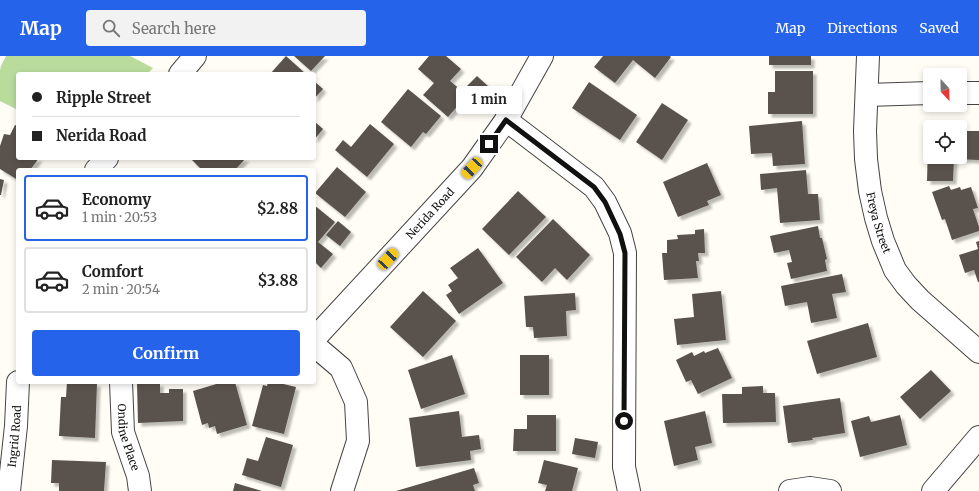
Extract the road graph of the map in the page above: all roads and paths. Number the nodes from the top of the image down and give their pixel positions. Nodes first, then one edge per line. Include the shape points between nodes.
1 (195, 56) edge
2 (542, 56) edge
3 (868, 56) edge
4 (182, 72) edge
5 (923, 93) edge
6 (967, 93) edge
7 (979, 93) edge
8 (867, 94) junction
9 (506, 120) junction
10 (104, 160) edge
11 (98, 168) edge
12 (316, 337) edge
13 (316, 347) edge
14 (979, 352) edge
15 (18, 384) edge
16 (121, 384) edge
17 (979, 437) edge
18 (9, 491) edge
19 (140, 491) edge
20 (342, 491) edge
21 (629, 491) edge
22 (790, 491) edge
23 (830, 491) edge
24 (932, 491) edge

1 - 4 street
2 - 9 street, Nerida Road
3 - 8 street, Freya Street
5 - 8 street
6 - 7 street
8 - 14 street, Freya Street via 865,131 870,191 883,241 895,270 920,300
9 - 12 street, Nerida Road via 472,168
9 - 21 street via 594,187 605,202 620,234 625,253 624,467
10 - 11 street
13 - 20 street via 341,368 356,402 358,441
15 - 18 street, Ingrid Road
16 - 19 street, Ondine Place via 124,432
17 - 24 street
22 - 23 street via 810,488

